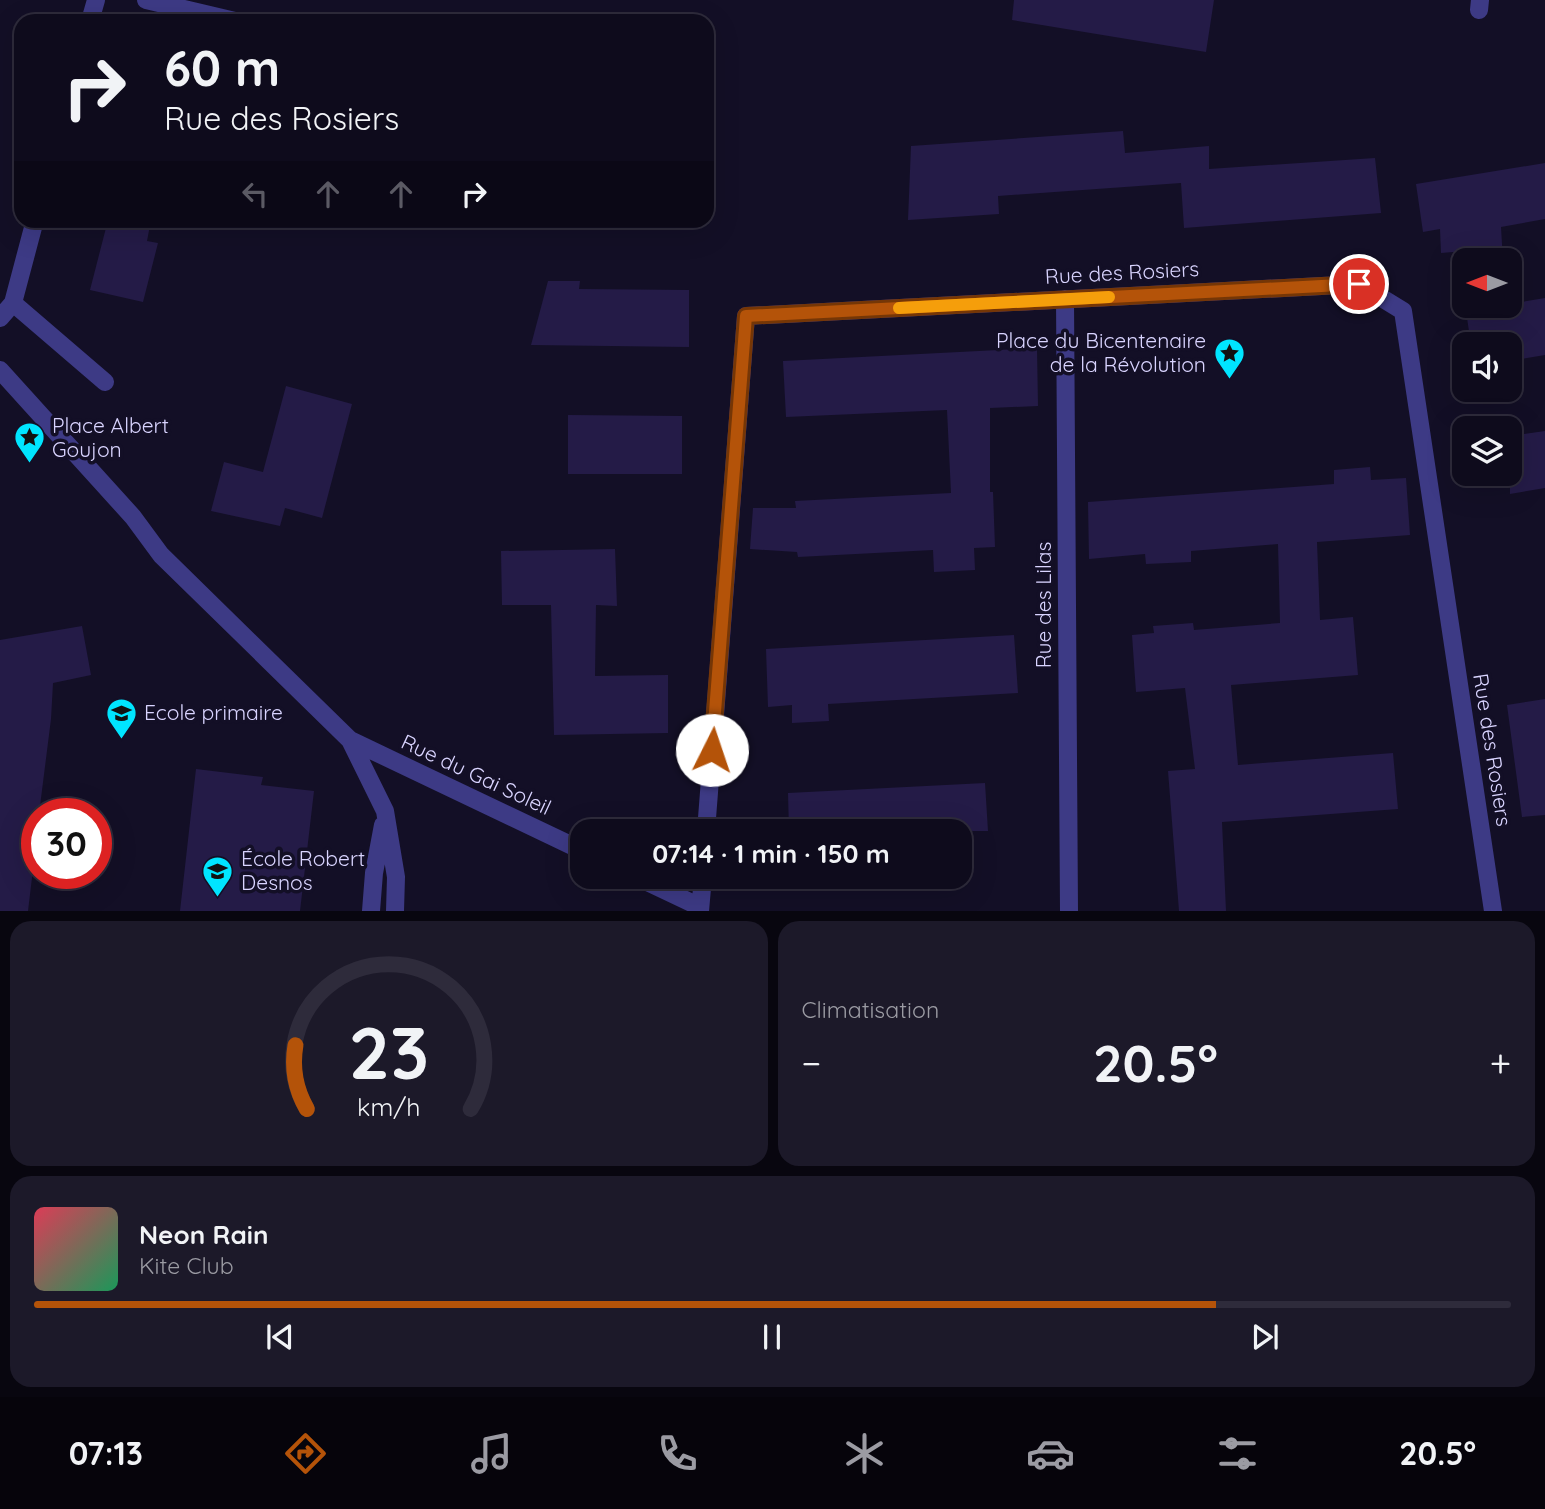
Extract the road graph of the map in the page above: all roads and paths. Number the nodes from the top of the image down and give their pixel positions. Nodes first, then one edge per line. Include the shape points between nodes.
1 (146, 0) edge
2 (205, 14) edge
3 (33, 228) edge
4 (1065, 299) junction
5 (13, 303) junction
6 (0, 318) edge
7 (0, 370) edge
8 (105, 382) dead end
9 (350, 740) junction
10 (385, 811) junction
11 (707, 819) edge
12 (570, 845) edge
13 (661, 889) edge
14 (702, 889) edge
15 (700, 909) edge
16 (371, 911) edge
17 (395, 911) edge
18 (1069, 911) edge
19 (1493, 911) edge

1 - 2 street
3 - 5 street
4 - 11 street, Rue des Rosiers via 746,316
4 - 18 street, Rue des Lilas
4 - 19 street, Rue des Rosiers via 1359,284 1402,311
5 - 6 street
5 - 8 street
7 - 9 street via 161,555
9 - 10 street
9 - 12 street, Rue du Gai Soleil
10 - 16 street
10 - 17 street via 396,877
13 - 15 street
14 - 15 street

